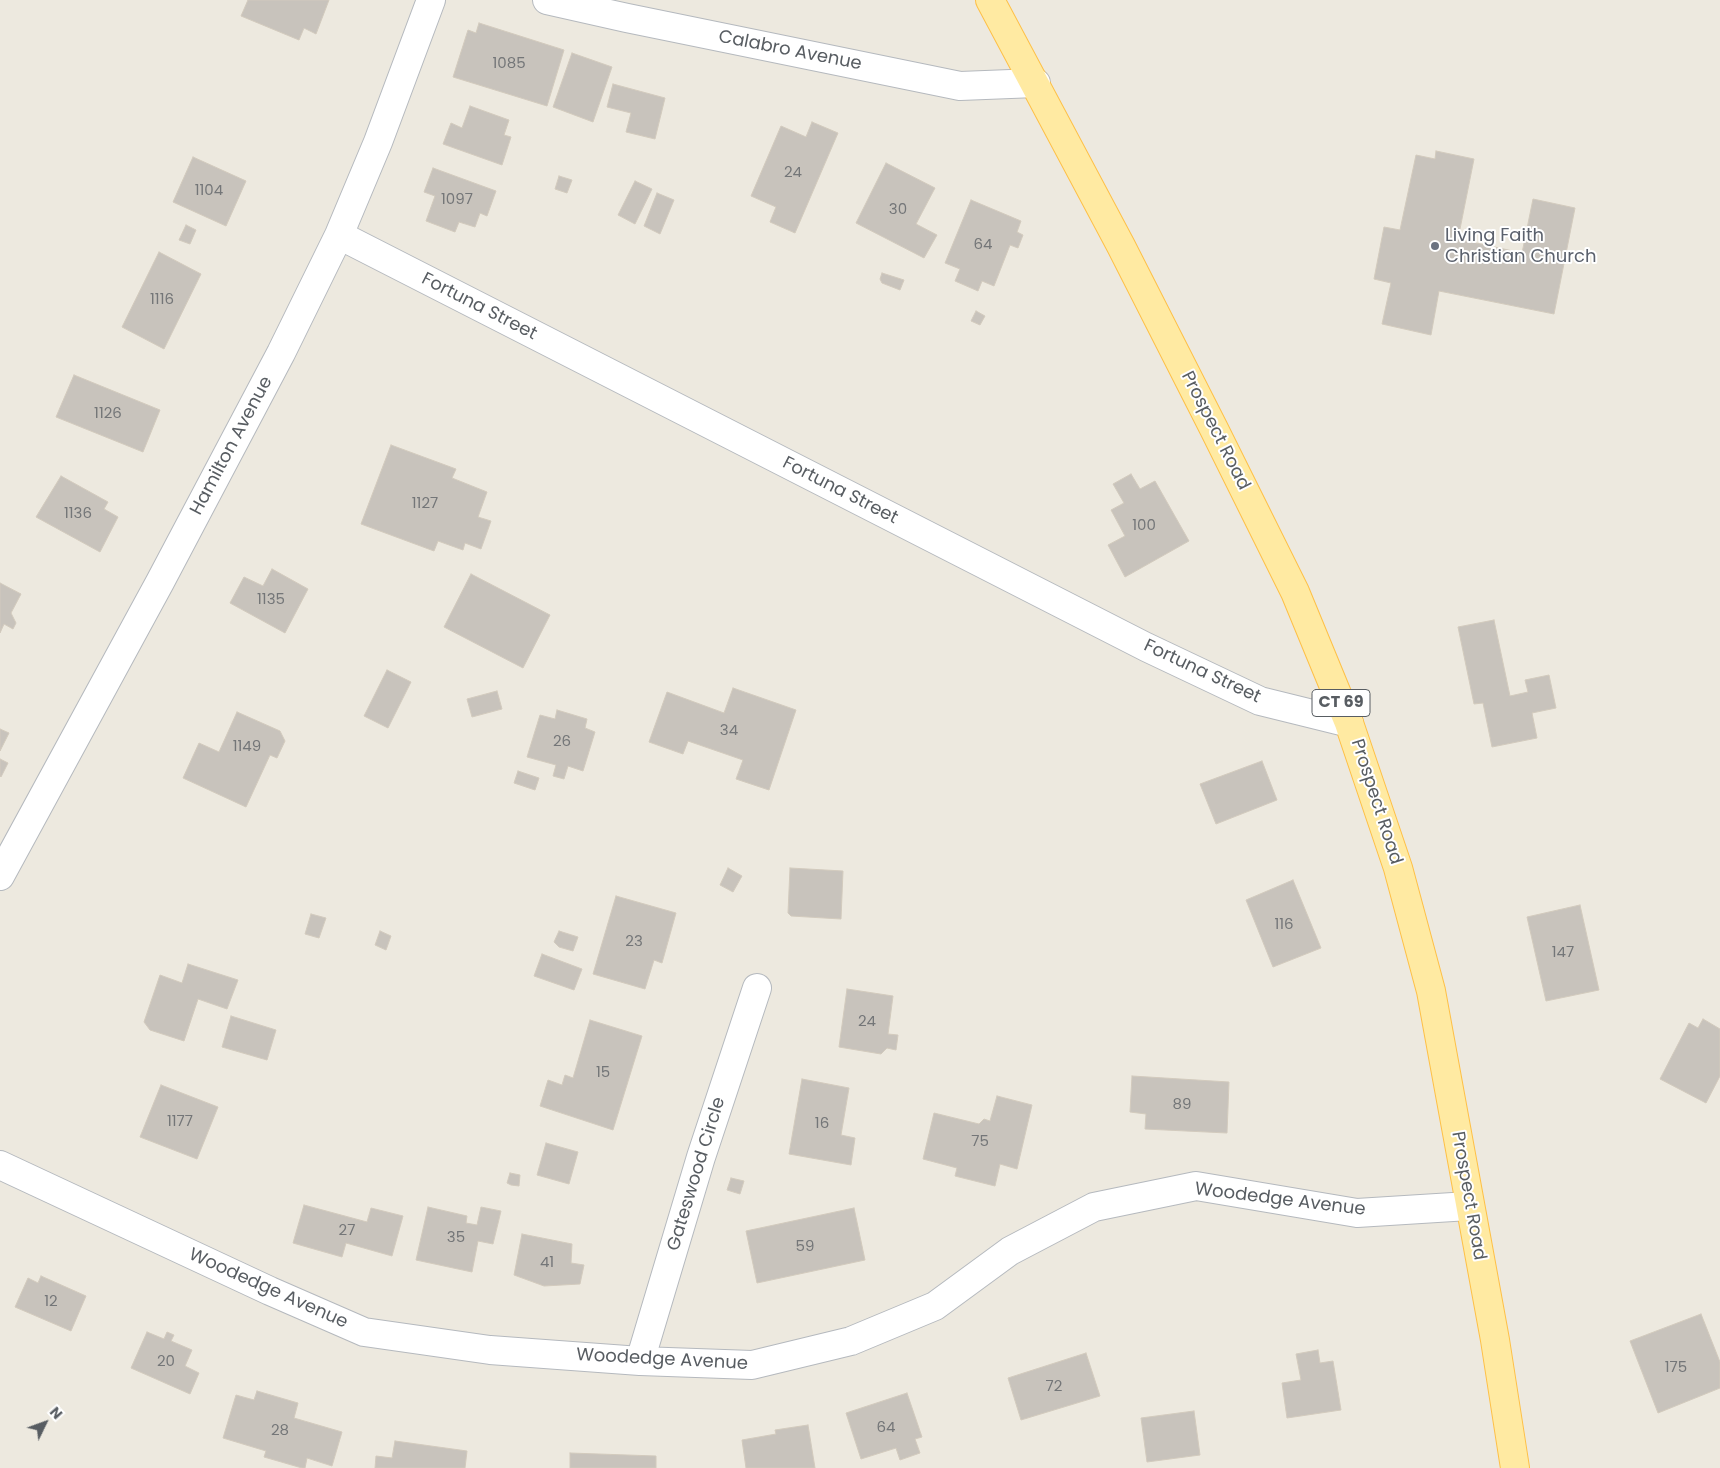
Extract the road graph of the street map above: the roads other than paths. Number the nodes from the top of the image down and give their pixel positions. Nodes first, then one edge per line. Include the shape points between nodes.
1 (431, 0) edge
2 (546, 0) edge
3 (990, 0) edge
4 (1036, 83) junction
5 (339, 236) junction
6 (1350, 723) junction
7 (0, 876) edge
8 (757, 988) dead end
9 (0, 1165) edge
10 (1469, 1206) junction
11 (640, 1361) junction
12 (1515, 1468) edge

1 - 5 street, Hamilton Avenue
2 - 4 street, Calabro Avenue via 960,86
3 - 4 main road, Prospect Road / CT 69
4 - 6 main road, Prospect Road / CT 69 via 1295,592
5 - 6 street, Fortuna Street via 1146,647 1260,701
5 - 7 street, Hamilton Avenue via 160,582
6 - 10 main road, Prospect Road / CT 69 via 1398,868 1431,991
8 - 11 street, Gateswood Circle via 701,1157
9 - 11 street, Woodedge Avenue via 364,1332 490,1350
10 - 11 street, Woodedge Avenue via 1357,1213 1196,1186 1094,1207 1010,1251 935,1306 851,1341 752,1366
10 - 12 main road, Prospect Road / CT 69

